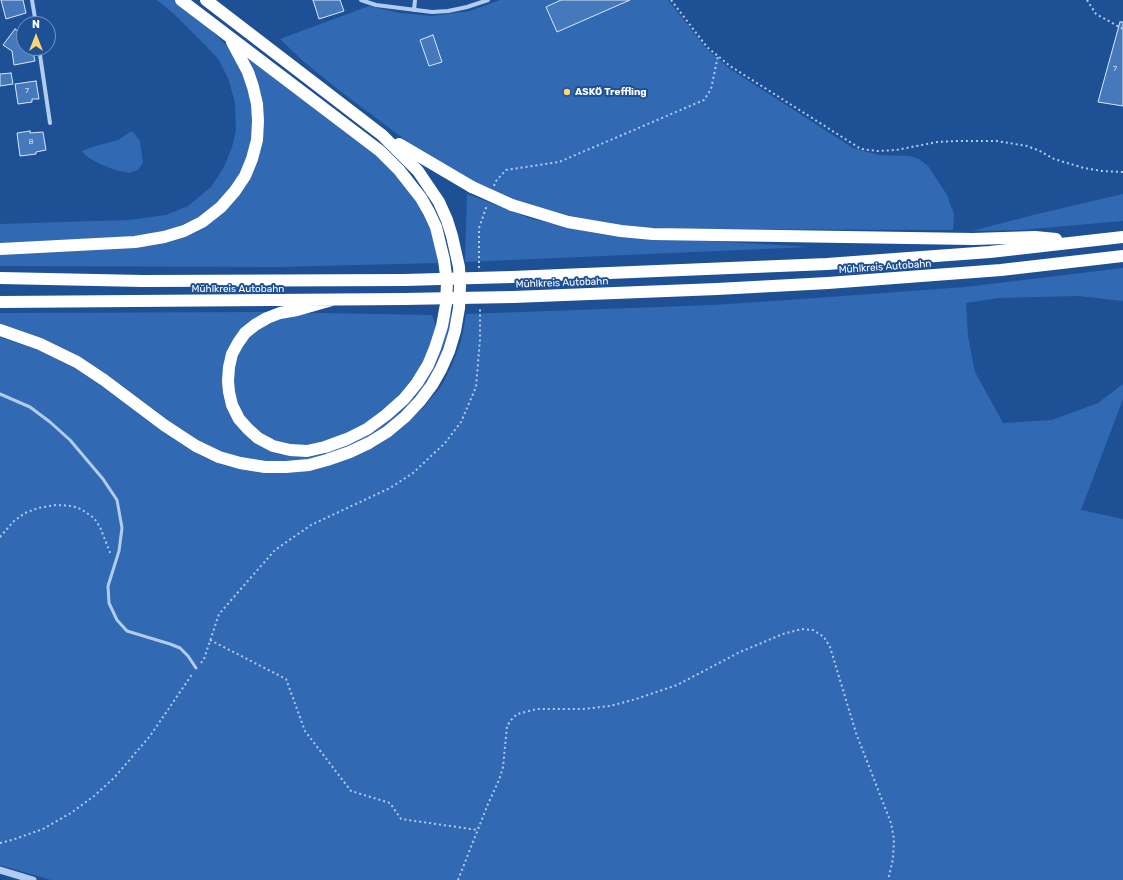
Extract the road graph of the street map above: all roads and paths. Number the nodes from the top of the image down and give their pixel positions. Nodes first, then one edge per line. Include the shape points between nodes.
1 (32, 0) edge
2 (181, 0) edge
3 (206, 0) edge
4 (361, 0) edge
5 (415, 0) edge
6 (488, 0) edge
7 (671, 0) edge
8 (1087, 0) edge
9 (414, 10) junction
10 (35, 16) edge
11 (1123, 29) edge
12 (229, 37) junction
13 (40, 56) edge
14 (718, 56) junction
15 (50, 123) dead end
16 (382, 135) junction
17 (1123, 172) edge
18 (493, 188) dead end
19 (488, 203) dead end
20 (1123, 237) edge
21 (1081, 242) junction
22 (0, 249) edge
23 (1123, 256) edge
24 (479, 269) dead end
25 (0, 278) edge
26 (332, 300) junction
27 (0, 302) edge
28 (480, 308) dead end
29 (0, 330) edge
30 (0, 394) edge
31 (0, 537) edge
32 (115, 562) junction
33 (210, 640) junction
34 (196, 668) junction
35 (478, 830) junction
36 (0, 843) edge
37 (0, 870) edge
38 (33, 880) edge
39 (458, 880) edge
40 (888, 880) edge

1 - 10 street
2 - 12 highway
3 - 16 highway
4 - 9 street via 376,5
5 - 9 street
6 - 9 street via 448,11
7 - 14 path
8 - 11 path via 1096,14
12 - 22 highway via 253,87 258,122 257,140 245,176 221,207 202,222 164,237 135,242
12 - 26 highway via 380,151 399,170 421,198 436,227 447,283 446,304 435,348 428,365 404,399 367,429 325,447 307,451 273,446 248,429 232,405 228,381 232,354 246,333 267,318
13 - 15 street
14 - 17 path via 861,149 896,150 937,142 997,141 1027,146 1054,159 1084,168
14 - 18 path via 711,89 704,100 559,162 506,170
16 - 21 highway, bridge via 472,187 512,205 568,222 621,231 653,234 973,239 1035,237
16 - 29 highway via 418,171 439,202 456,250 460,286 455,331 441,369 420,401 405,417 369,443 309,465 265,467 219,457 196,446 164,425 77,362 40,344
19 - 24 path via 479,228
20 - 21 highway, Mühlkreis Autobahn
21 - 25 highway, Mühlkreis Autobahn, bridge via 827,264 512,277 143,281
23 - 26 highway, Mühlkreis Autobahn, bridge via 1000,270 828,283 513,297
26 - 27 highway, Mühlkreis Autobahn
28 - 33 path via 476,386 460,422 444,443 412,473 390,488 310,525 275,550 219,614
30 - 32 lane via 30,407 50,422 70,440 103,479 117,500 122,528
31 - 32 path via 25,513 56,505 72,506 82,509 94,518
32 - 34 lane via 108,586 109,604 117,620 127,631 180,648
33 - 34 path via 204,659
33 - 35 path via 286,679 304,731 351,791 390,803 401,819
34 - 36 path via 150,736 114,778 94,796 43,829
35 - 39 path
35 - 40 path via 499,780 507,726 517,714 537,709 610,706 636,699 677,685 740,652 783,634 802,629 813,630 824,637 830,646 856,733 891,823 894,839 893,859
37 - 38 street

